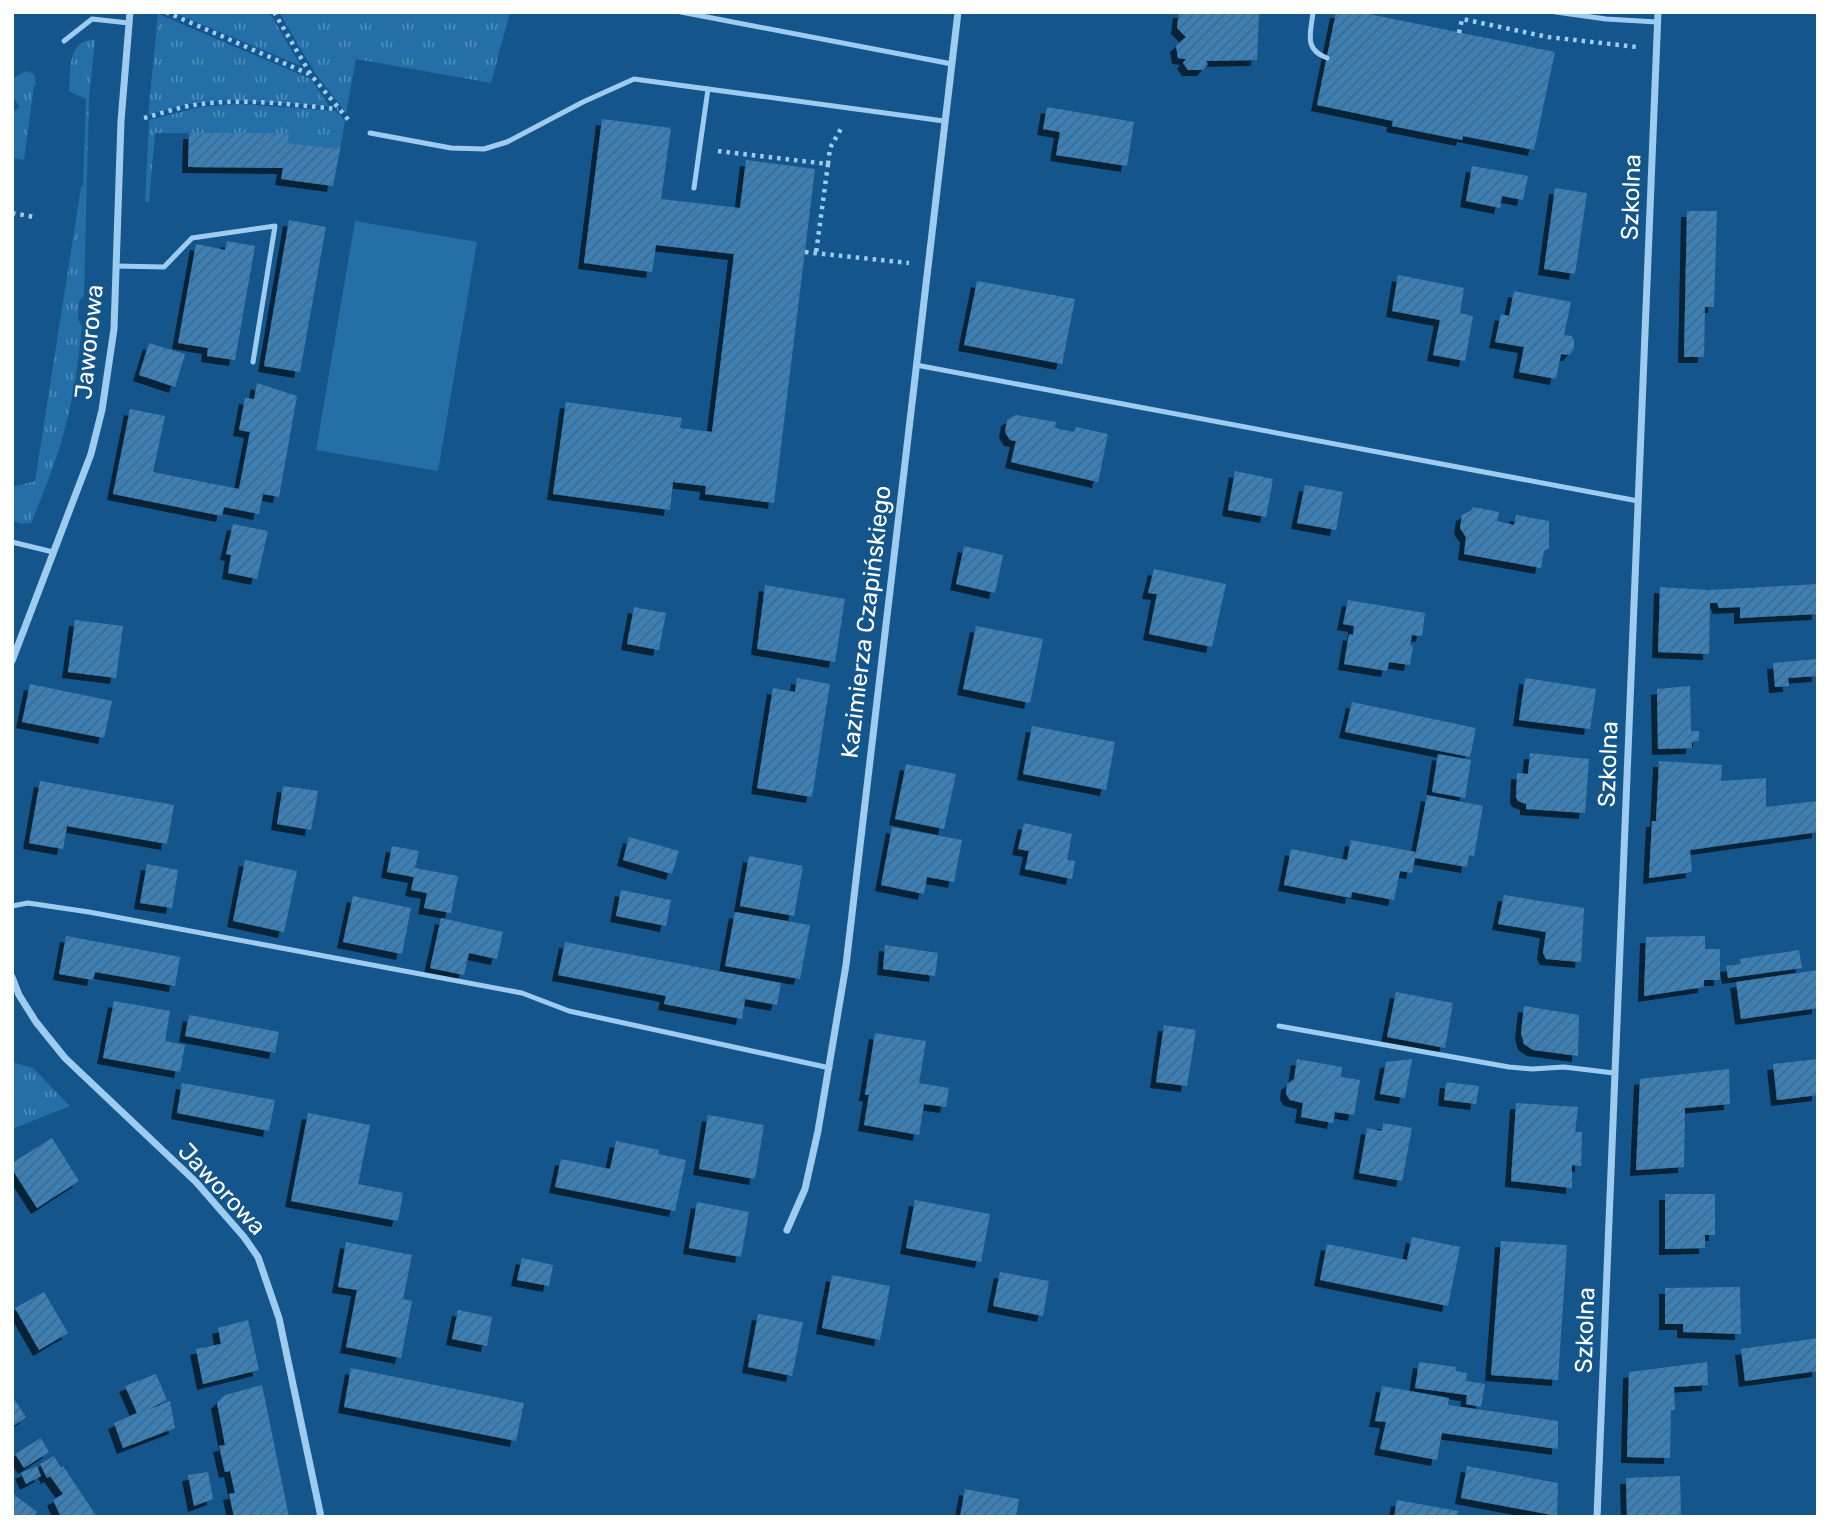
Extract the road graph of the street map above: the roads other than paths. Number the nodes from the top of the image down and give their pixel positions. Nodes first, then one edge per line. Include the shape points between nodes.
1 (130, 12) edge
2 (681, 12) edge
3 (958, 12) edge
4 (1313, 12) edge
5 (1556, 12) edge
6 (1658, 12) edge
7 (1657, 22) junction
8 (129, 23) junction
9 (64, 41) dead end
10 (1327, 58) dead end
11 (952, 64) junction
12 (708, 89) junction
13 (944, 121) junction
14 (370, 132) dead end
15 (694, 188) dead end
16 (116, 266) junction
17 (253, 362) dead end
18 (916, 365) junction
19 (1638, 502) junction
20 (12, 542) edge
21 (53, 552) junction
22 (12, 661) edge
23 (12, 906) edge
24 (12, 977) edge
25 (16, 997) edge
26 (1279, 1026) dead end
27 (830, 1068) junction
28 (1614, 1073) junction
29 (787, 1230) dead end
30 (321, 1517) edge
31 (1597, 1517) edge

1 - 8 street, Jaworowa
2 - 11 lane
3 - 11 street, Kazimierza Czapińskiego
4 - 10 lane via 1311,46
5 - 7 lane
6 - 7 street, Szkolna
7 - 19 street, Szkolna
8 - 9 lane via 92,19
8 - 16 street, Jaworowa
11 - 13 street, Kazimierza Czapińskiego
12 - 13 lane
12 - 14 lane via 634,79 484,149 451,148
12 - 15 lane
13 - 18 street, Kazimierza Czapińskiego
16 - 17 lane via 164,267 192,237 275,226
16 - 21 street, Jaworowa via 114,329 102,410 91,454
18 - 19 lane
18 - 27 street, Kazimierza Czapińskiego
19 - 28 street, Szkolna
20 - 21 lane
21 - 22 street, Jaworowa
23 - 27 lane via 27,903 89,912 522,993 569,1012
24 - 25 street, Jaworowa
25 - 30 street, Jaworowa via 65,1058 196,1182 258,1257 282,1329
26 - 28 lane via 1510,1067
27 - 29 street, Kazimierza Czapińskiego via 805,1189
28 - 31 street, Szkolna

